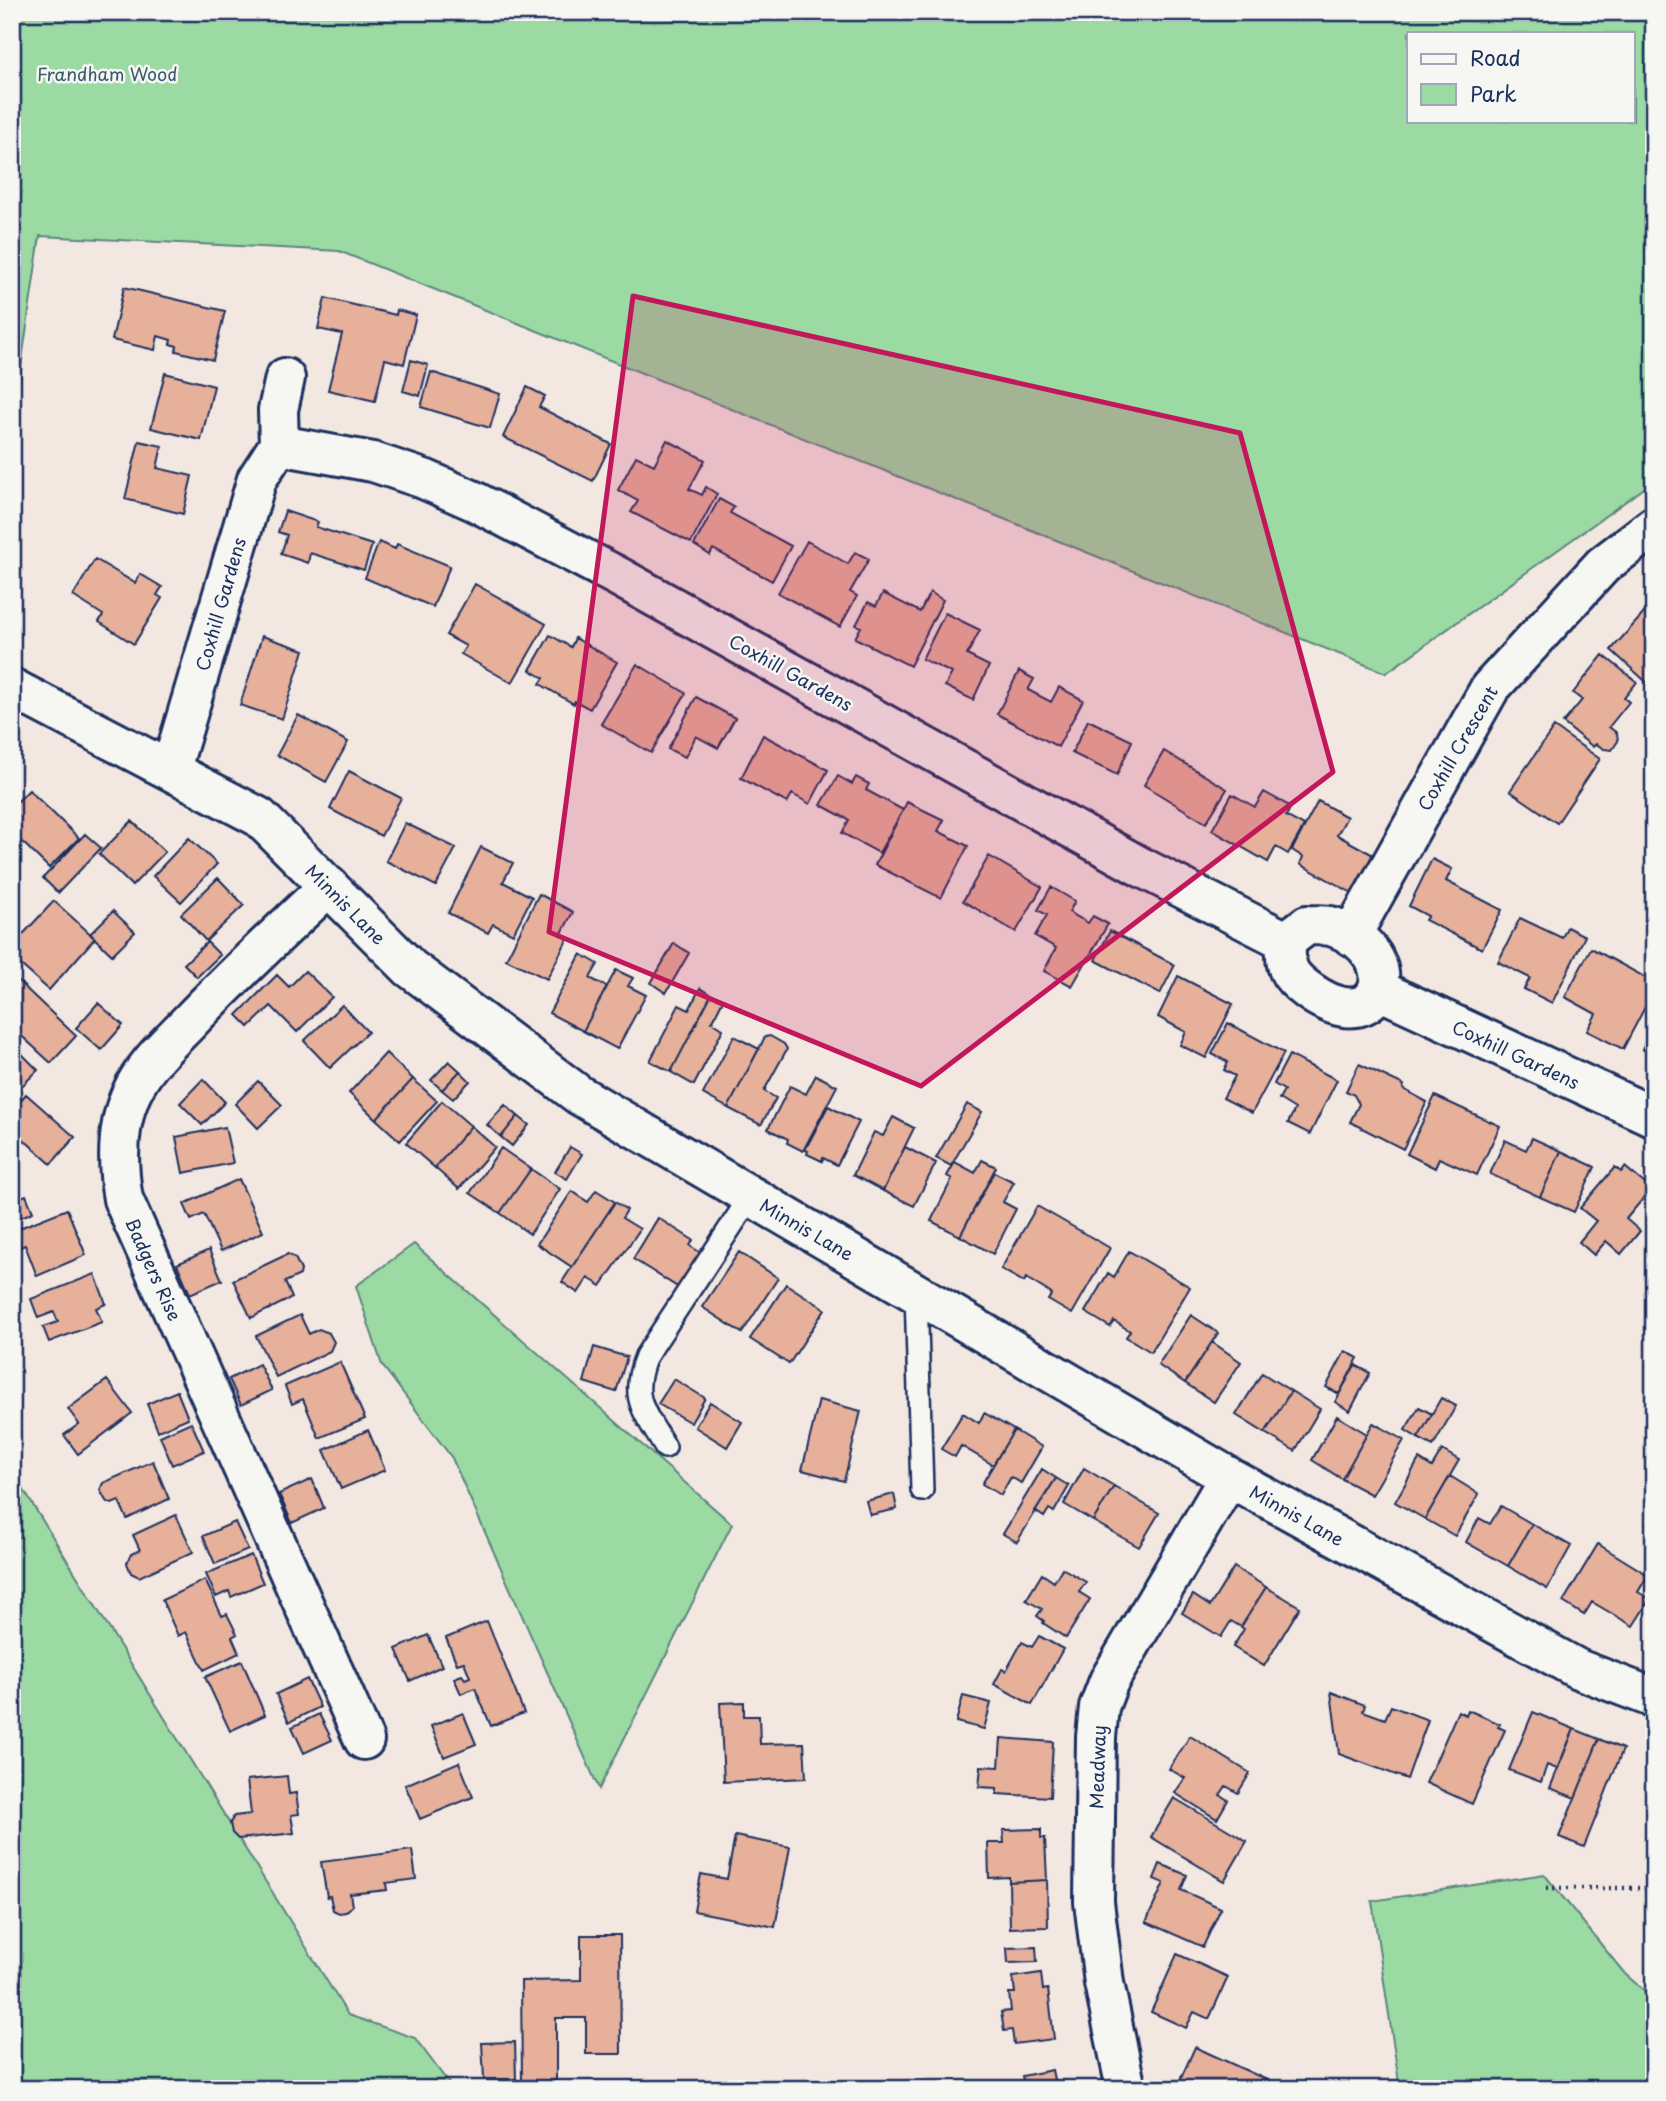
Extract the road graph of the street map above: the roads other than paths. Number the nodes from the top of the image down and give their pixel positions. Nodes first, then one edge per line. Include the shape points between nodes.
1 (285, 378) dead end
2 (279, 444) junction
3 (1654, 526) edge
4 (12, 688) edge
5 (171, 769) junction
6 (329, 886) junction
7 (1351, 936) junction
8 (1286, 942) junction
9 (1378, 990) junction
10 (1654, 1116) edge
11 (751, 1196) junction
12 (916, 1293) junction
13 (665, 1447) dead end
14 (1229, 1477) junction
15 (922, 1490) dead end
16 (1654, 1698) edge
17 (364, 1740) dead end
18 (1126, 2089) edge

1 - 2 street via 278,410
2 - 5 street, Coxhill Gardens via 257,479
2 - 8 street, Coxhill Gardens via 373,462 474,501
3 - 7 street, Coxhill Crescent via 1603,565 1490,688
4 - 5 street, Minnis Lane
5 - 6 street, Minnis Lane via 259,817
6 - 11 street, Minnis Lane via 410,968 579,1095
6 - 17 street, Badgers Rise via 150,1063 131,1094 122,1124 118,1167 122,1199 361,1693
7 - 8 street via 1331,926 1307,925
7 - 9 street via 1373,954 1381,972
8 - 9 street via 1285,963 1293,979 1322,1000 1345,1009 1366,1005
9 - 10 street, Coxhill Gardens
11 - 12 street, Minnis Lane
11 - 13 lane via 638,1375 639,1402
12 - 14 street, Minnis Lane
12 - 15 lane
14 - 16 street, Minnis Lane via 1578,1670
14 - 18 street, Meadway via 1109,1681 1100,1707 1094,1902 1104,1983

